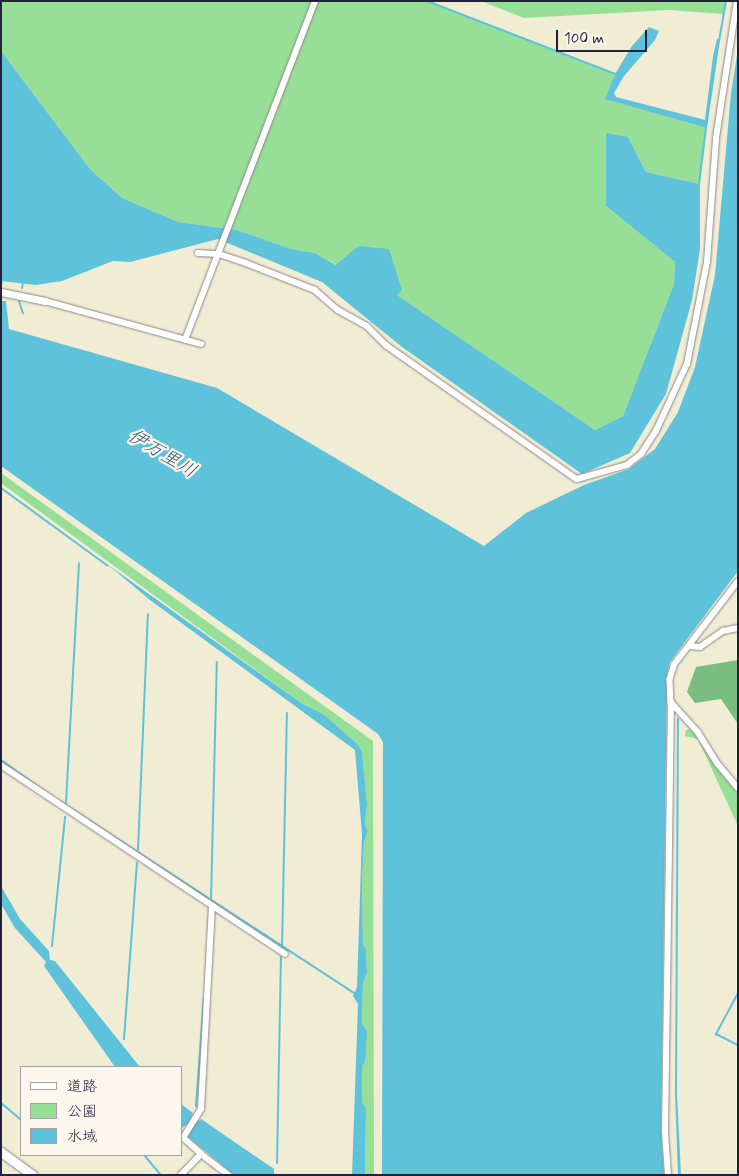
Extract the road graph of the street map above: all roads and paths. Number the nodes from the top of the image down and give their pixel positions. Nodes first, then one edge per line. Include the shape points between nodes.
1 (315, 1) edge
2 (737, 1) edge
3 (220, 252) junction
4 (198, 253) dead end
5 (1, 292) edge
6 (45, 301) joint
7 (186, 340) junction
8 (201, 344) dead end
9 (737, 583) edge
10 (738, 628) edge
11 (690, 646) junction
12 (671, 702) junction
13 (1, 765) edge
14 (738, 788) edge
15 (212, 906) junction
16 (285, 954) dead end
17 (1, 1152) edge
18 (201, 1154) junction
19 (33, 1175) edge
20 (181, 1175) edge
21 (229, 1175) edge
22 (668, 1175) edge

1 - 3 street
2 - 3 street via 716,138 707,262 687,364 656,431 641,454 627,465 577,479 386,345 367,326 338,310 315,290
3 - 4 street
3 - 7 street
5 - 6 street
6 - 7 street
7 - 8 street
9 - 11 street
10 - 11 street via 722,631 700,647
11 - 12 street via 672,671
12 - 14 street via 698,732
12 - 22 street via 665,1132
13 - 15 street
15 - 16 street
15 - 18 street via 201,1109 183,1138
17 - 19 highway
18 - 20 street
18 - 21 street

